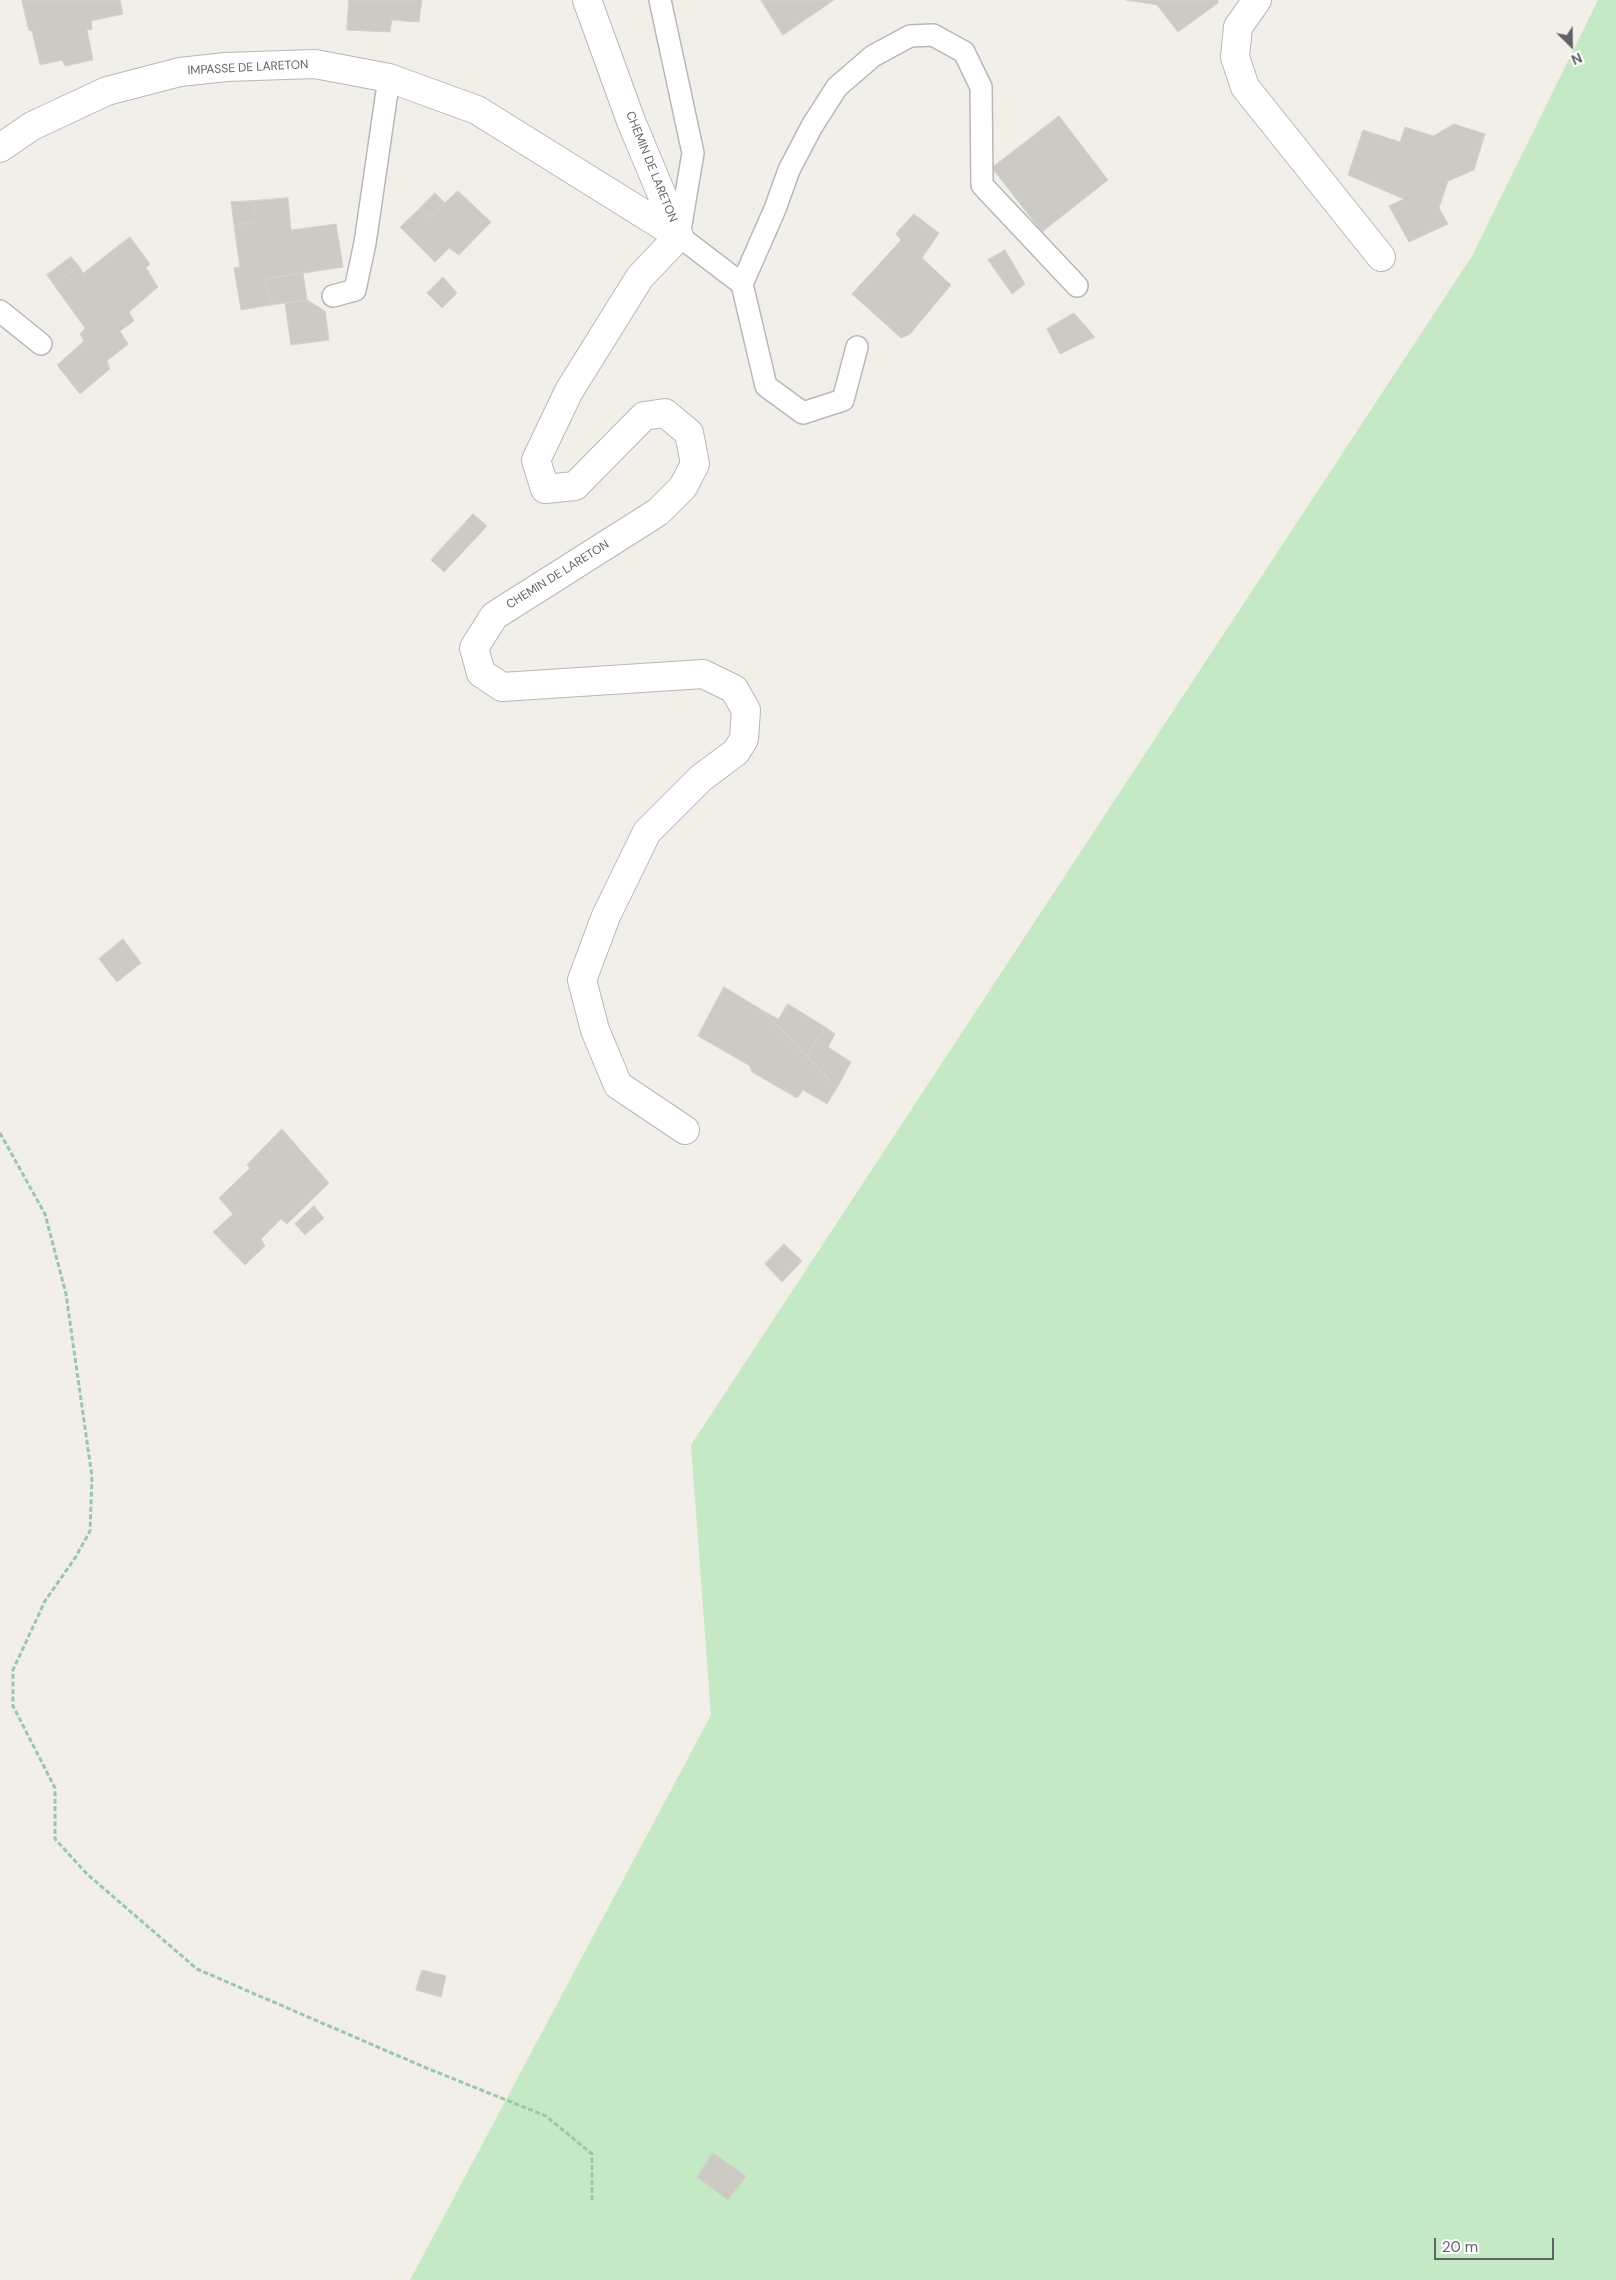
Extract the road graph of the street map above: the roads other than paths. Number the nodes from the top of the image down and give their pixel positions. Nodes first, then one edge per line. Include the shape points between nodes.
1 (587, 0) edge
2 (660, 0) edge
3 (1256, 0) edge
4 (389, 78) junction
5 (0, 148) edge
6 (679, 236) junction
7 (1381, 257) dead end
8 (742, 284) junction
9 (1077, 286) dead end
10 (333, 296) dead end
11 (0, 310) edge
12 (41, 344) dead end
13 (857, 347) dead end
14 (685, 1130) dead end

1 - 6 street, CHEMIN DE LARETON via 631,121
2 - 6 lane via 693,153
3 - 7 street via 1238,27 1235,56 1245,87
4 - 5 street, IMPASSE DE LARETON via 315,64 180,72 107,91 32,126
4 - 6 street, IMPASSE DE LARETON via 477,110
4 - 10 lane via 356,290
6 - 8 lane
6 - 14 street, CHEMIN DE LARETON via 640,277 569,391 536,460 546,489 575,486 644,416 665,413 689,432 695,464 683,487 658,512 494,616 474,648 481,673 502,687 703,674 734,689 746,710 744,739 736,752 701,778 647,832 606,916 582,980 595,1030 618,1085
8 - 9 lane via 789,170 837,87 880,52 910,36 933,35 964,52 981,87 982,185
8 - 13 lane via 766,386 803,413 843,400
11 - 12 lane

